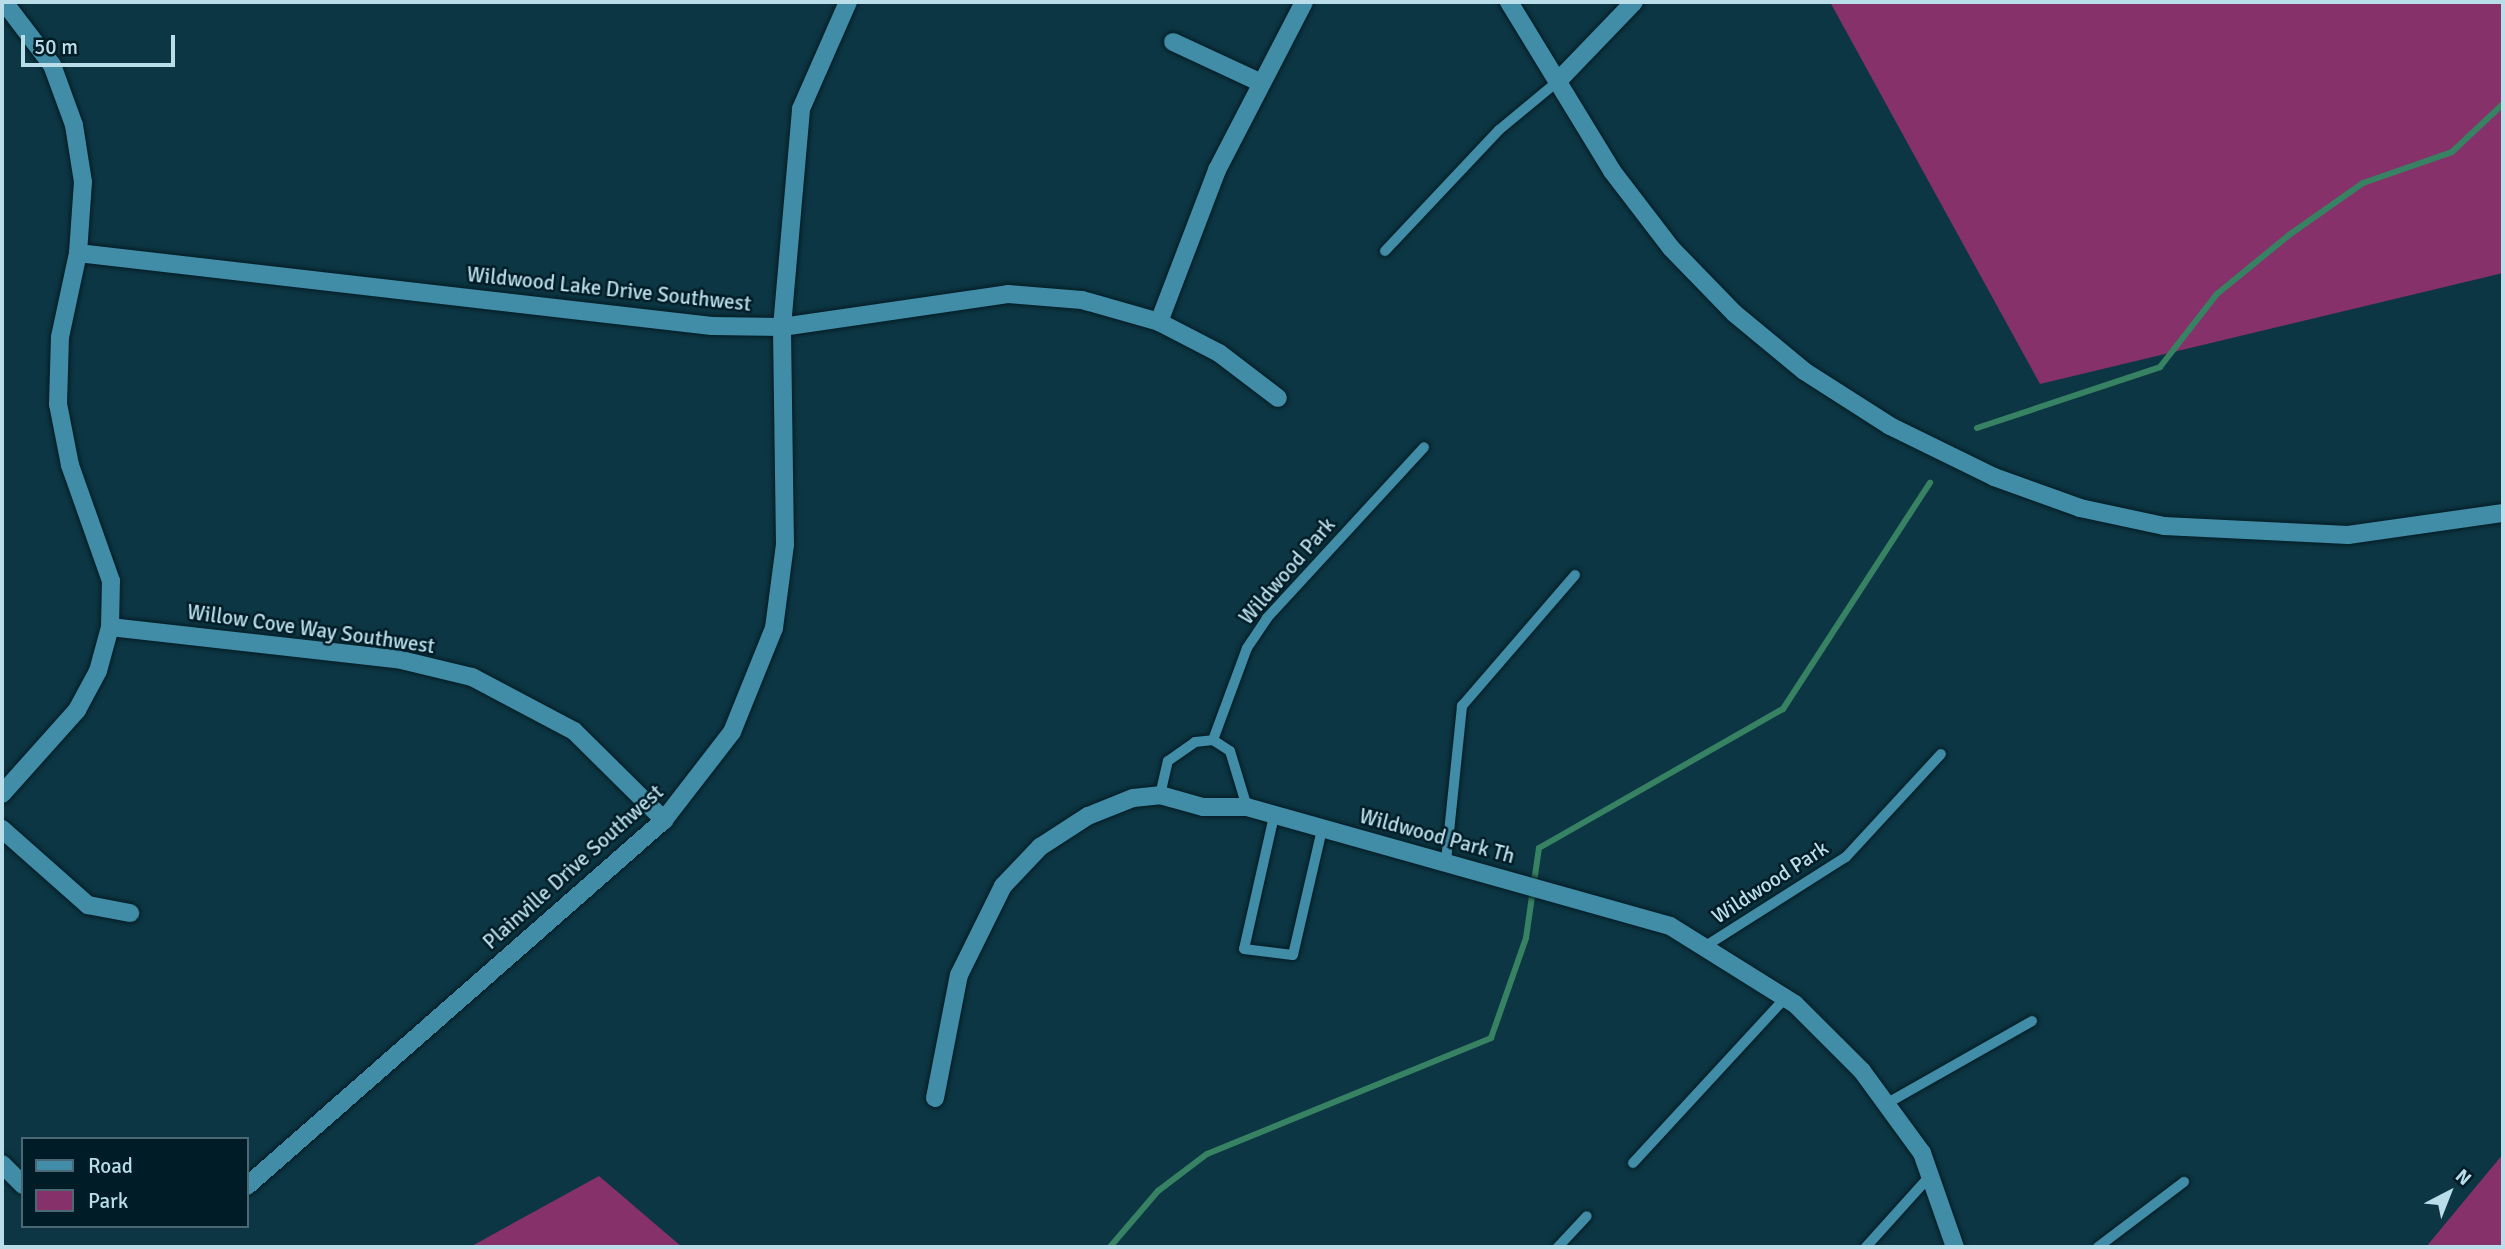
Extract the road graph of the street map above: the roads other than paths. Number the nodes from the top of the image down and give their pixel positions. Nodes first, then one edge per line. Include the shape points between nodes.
1 (4, 2) edge
2 (848, 2) edge
3 (1304, 2) edge
4 (1509, 2) edge
5 (1634, 2) edge
6 (1173, 42) dead end
7 (1259, 82) junction
8 (1557, 82) junction
9 (1385, 251) dead end
10 (78, 253) junction
11 (1159, 322) junction
12 (782, 327) junction
13 (1278, 398) dead end
14 (1424, 447) dead end
15 (2503, 513) edge
16 (1575, 575) dead end
17 (110, 627) junction
18 (1213, 740) junction
19 (1941, 754) dead end
20 (2, 794) edge
21 (1160, 795) junction
22 (1247, 807) junction
23 (1273, 816) junction
24 (664, 820) junction
25 (2, 829) edge
26 (1322, 830) junction
27 (1446, 862) junction
28 (130, 913) dead end
29 (1704, 947) junction
30 (1784, 998) junction
31 (2032, 1021) dead end
32 (935, 1098) dead end
33 (1886, 1104) junction
34 (1633, 1163) dead end
35 (2, 1164) edge
36 (1930, 1176) junction
37 (2184, 1182) dead end
38 (21, 1183) edge
39 (248, 1185) edge
40 (1587, 1216) dead end
41 (1558, 1247) edge
42 (1866, 1247) edge
43 (1955, 1247) edge
44 (2098, 1247) edge

1 - 10 street via 52,65 74,125 83,182
2 - 12 street, Plainville Drive Southwest via 801,109
3 - 7 street
4 - 8 street
5 - 8 street
6 - 7 street
7 - 11 street via 1217,170
8 - 9 lane via 1499,130
8 - 15 street via 1662,237 1734,313 1804,371 1889,426 1994,477 2080,508 2233,533 2402,531
10 - 12 street, Wildwood Lake Drive Southwest via 712,326
10 - 17 street via 60,337 58,404 70,465 111,581
11 - 12 street, Wildwood Lake Drive Southwest via 1082,300 1008,294
11 - 13 street, Wildwood Lake Drive Southwest via 1219,353
12 - 24 street, Plainville Drive Southwest via 785,545 774,628 732,732
14 - 18 lane, Wildwood Park via 1267,618 1247,648
16 - 27 lane via 1462,706
17 - 20 street via 77,710
17 - 24 street, Willow Cove Way Southwest via 397,659 472,677 574,731
18 - 21 lane via 1195,742 1168,761
18 - 22 lane via 1230,751
19 - 29 lane, Wildwood Park via 1846,857
21 - 22 street, Wildwood Park Th via 1203,807
21 - 32 street via 1088,816 1040,847 1003,887 959,975
22 - 23 street, Wildwood Park Th
23 - 26 street, Wildwood Park Th
23 - 26 lane via 1244,949 1293,955
24 - 39 street, Plainville Drive Southwest
25 - 28 street via 88,905
26 - 27 street, Wildwood Park Th
27 - 29 street, Wildwood Park Th via 1670,926
29 - 30 street, Wildwood Park Th
30 - 33 street, Wildwood Park Th via 1862,1071
30 - 34 lane
31 - 33 lane
33 - 36 street, Wildwood Park Th via 1922,1153
35 - 38 street
36 - 42 lane
36 - 43 street, Wildwood Park Th
37 - 44 lane
40 - 41 lane

